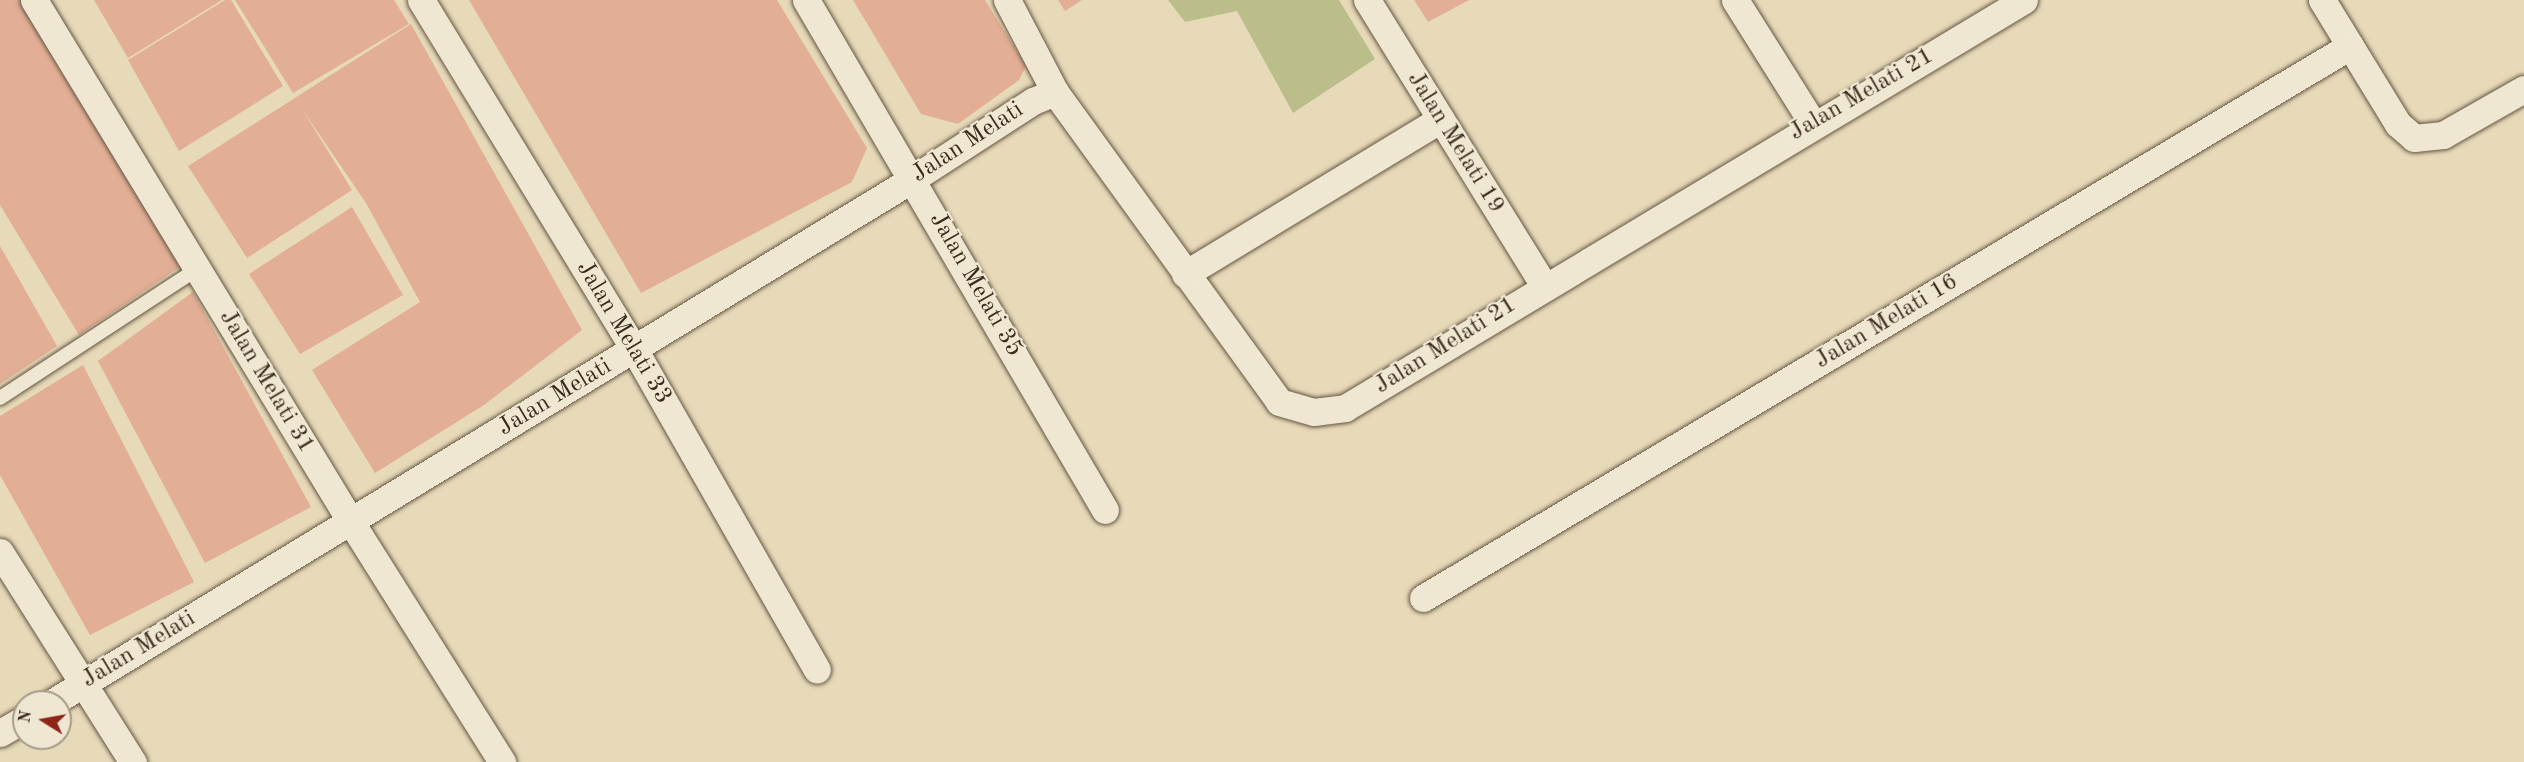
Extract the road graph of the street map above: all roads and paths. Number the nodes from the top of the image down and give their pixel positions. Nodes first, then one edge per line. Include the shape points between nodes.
1 (34, 0) edge
2 (421, 0) edge
3 (806, 0) edge
4 (1007, 0) edge
5 (1367, 0) edge
6 (1736, 0) edge
7 (2024, 0) edge
8 (2322, 0) edge
9 (2350, 46) junction
10 (2524, 89) edge
11 (1055, 92) junction
12 (1441, 119) junction
13 (1813, 124) junction
14 (914, 178) junction
15 (197, 269) junction
16 (1185, 274) junction
17 (1544, 286) junction
18 (634, 349) junction
19 (0, 398) edge
20 (1105, 510) dead end
21 (351, 522) junction
22 (0, 552) edge
23 (1423, 598) dead end
24 (817, 670) dead end
25 (85, 683) junction
26 (72, 691) edge
27 (133, 762) edge
28 (502, 762) edge

1 - 15 street, Jalan Melati 31
2 - 18 street, Jalan Melati 33
3 - 14 street, Jalan Melati 35
4 - 11 street, Jalan Melati 21
5 - 12 street, Jalan Melati 19
6 - 13 street
7 - 13 street, Jalan Melati 21
8 - 9 street
9 - 10 street via 2398,124 2414,138 2443,135
9 - 23 street, Jalan Melati 16
11 - 14 street, Jalan Melati via 1033,101
11 - 16 street, Jalan Melati 21
12 - 16 street
12 - 17 street, Jalan Melati 19
13 - 17 street, Jalan Melati 21
14 - 18 street, Jalan Melati
14 - 20 street, Jalan Melati 35
15 - 19 lane
15 - 21 street, Jalan Melati 31
16 - 17 street, Jalan Melati 21 via 1278,402 1314,412 1345,408
18 - 21 street, Jalan Melati
18 - 24 street, Jalan Melati 33
21 - 25 street, Jalan Melati
21 - 28 street, Jalan Melati 31
22 - 25 street
25 - 26 street, Jalan Melati
25 - 27 street

